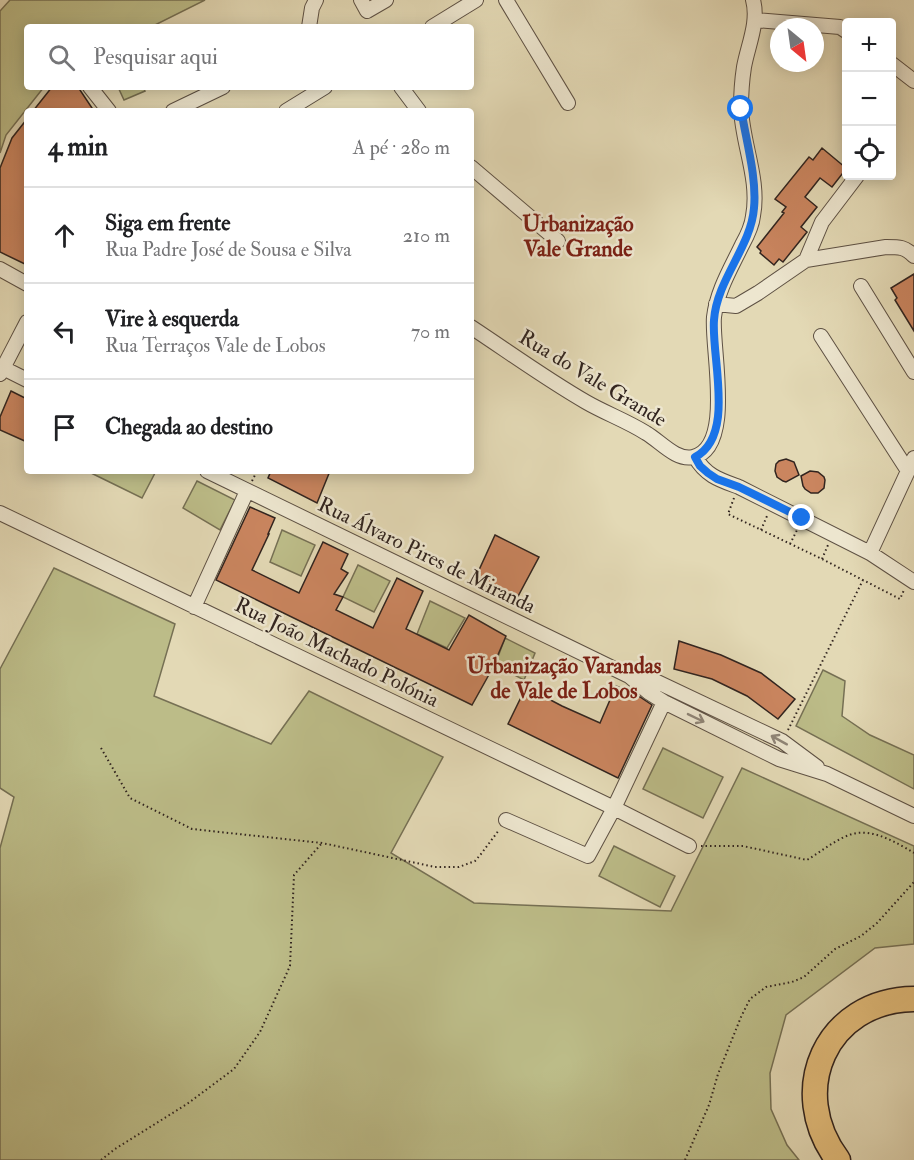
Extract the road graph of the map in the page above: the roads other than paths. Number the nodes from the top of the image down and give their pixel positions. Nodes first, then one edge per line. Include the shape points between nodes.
1 (316, 0) edge
2 (361, 0) edge
3 (386, 0) edge
4 (476, 0) edge
5 (506, 0) edge
6 (753, 0) edge
7 (754, 20) junction
8 (309, 24) edge
9 (437, 24) edge
10 (842, 28) edge
11 (896, 68) edge
12 (914, 81) edge
13 (92, 90) edge
14 (217, 90) edge
15 (320, 90) edge
16 (403, 90) edge
17 (568, 103) dead end
18 (107, 108) edge
19 (179, 108) edge
20 (291, 108) edge
21 (417, 108) edge
22 (474, 170) edge
23 (854, 180) edge
24 (558, 241) dead end
25 (914, 256) edge
26 (806, 260) junction
27 (0, 269) edge
28 (24, 282) edge
29 (861, 286) dead end
30 (716, 304) junction
31 (24, 328) edge
32 (474, 329) edge
33 (821, 336) dead end
34 (2, 371) edge
35 (914, 372) edge
36 (24, 379) edge
37 (695, 457) junction
38 (911, 465) edge
39 (213, 474) edge
40 (247, 491) junction
41 (0, 513) edge
42 (870, 553) junction
43 (912, 580) edge
44 (194, 607) junction
45 (629, 676) junction
46 (664, 702) junction
47 (827, 774) junction
48 (614, 808) junction
49 (914, 816) edge
50 (506, 820) road end
51 (689, 846) road end
52 (914, 999) edge
53 (914, 1014) edge
54 (838, 1160) edge
55 (855, 1160) edge

1 - 8 street
2 - 3 street via 367,11
4 - 9 street
5 - 17 street
6 - 7 street
7 - 10 street
7 - 30 street via 741,109 755,189 753,218
11 - 12 street
13 - 18 street
14 - 19 street
15 - 20 street
16 - 21 street
22 - 24 street
23 - 26 street via 822,222
25 - 26 street via 907,249 886,247
26 - 30 street via 736,306
27 - 28 street
29 - 35 street
30 - 37 street via 717,422 708,448
31 - 34 street
32 - 37 street, Rua do Vale Grande via 585,402 648,434 671,451
33 - 38 street
34 - 36 street
37 - 42 street via 717,479
38 - 42 street
39 - 40 street, Rua Álvaro Pires de Miranda
40 - 44 street
40 - 45 street, Rua Álvaro Pires de Miranda
41 - 44 street, Rua João Machado Polónia
42 - 43 street
44 - 48 street, Rua João Machado Polónia
45 - 46 street, Rua Álvaro Pires de Miranda
47 -> 45 street, Rua Álvaro Pires de Miranda via 782,741 651,679
46 -> 47 street, Rua Álvaro Pires de Miranda via 779,759
46 - 48 street
47 - 49 street, Rua Álvaro Pires de Miranda
48 - 50 street via 588,856
48 - 51 street, Rua João Machado Polónia
52 - 54 highway via 870,1007 842,1027 824,1052 817,1071 814,1107 824,1139
53 - 55 highway via 889,1016 866,1026 839,1054 830,1082 829,1108 836,1132

